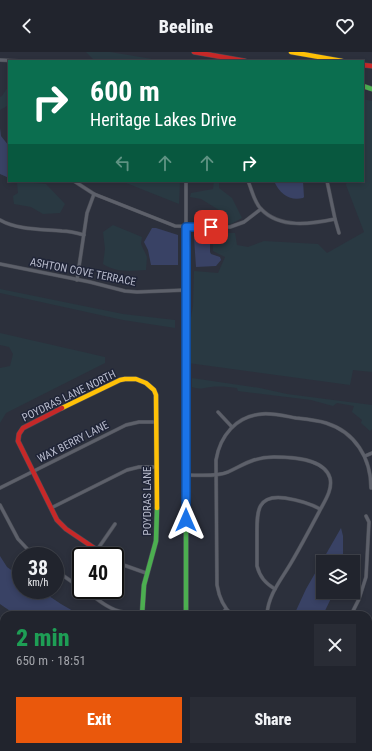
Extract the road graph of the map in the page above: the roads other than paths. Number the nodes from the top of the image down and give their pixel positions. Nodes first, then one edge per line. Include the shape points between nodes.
1 (194, 52) edge
2 (291, 52) edge
3 (239, 60) edge
4 (336, 60) edge
5 (76, 182) edge
6 (186, 182) edge
7 (248, 182) edge
8 (327, 182) edge
9 (94, 194) junction
10 (261, 209) junction
11 (335, 219) junction
12 (0, 220) edge
13 (186, 227) junction
14 (339, 233) dead end
15 (84, 235) junction
16 (0, 264) edge
17 (77, 280) junction
18 (186, 290) junction
19 (186, 366) joint
20 (152, 387) joint
21 (218, 412) dead end
22 (156, 422) junction
23 (232, 427) junction
24 (372, 453) edge
25 (365, 456) junction
26 (156, 467) junction
27 (33, 472) junction
28 (186, 475) junction
29 (216, 475) junction
30 (0, 488) edge
31 (371, 488) dead end
32 (0, 505) edge
33 (51, 508) junction
34 (320, 509) junction
35 (366, 516) dead end
36 (114, 524) dead end
37 (26, 547) edge
38 (93, 547) edge
39 (99, 547) edge
40 (124, 565) edge
41 (146, 573) junction
42 (275, 589) junction
43 (98, 599) edge
44 (226, 609) edge
45 (116, 611) edge
46 (142, 611) edge
47 (186, 611) edge
48 (268, 611) edge
49 (353, 611) edge

1 - 3 main road
2 - 4 main road
5 - 9 street
6 - 13 street
7 - 10 street
8 - 11 street
9 - 13 street via 170,224
9 - 15 street via 89,205
10 - 11 street via 275,219 288,223
10 - 13 street via 244,222 230,227
11 - 14 street
12 - 15 street via 38,230
13 - 18 street
15 - 17 street
16 - 17 street, ASHTON COVE TERRACE
17 - 18 street, ASHTON COVE TERRACE via 131,292
18 - 19 street
19 - 28 main road
20 - 22 main road, POYDRAS LANE via 156,395
20 - 27 main road, POYDRAS LANE NORTH via 143,381 120,380 23,428 18,441
21 - 23 street
22 - 26 main road, POYDRAS LANE
22 - 27 street, WAX BERRY LANE via 126,425
23 - 25 street via 244,419 262,414 325,423 339,428 350,437
23 - 29 street via 219,446
24 - 25 street
25 - 31 street via 370,471
26 - 33 street via 127,470
26 - 41 main road, POYDRAS LANE via 156,542
27 - 30 street, WAX BERRY LANE
27 - 33 main road
28 - 29 street
28 - 47 main road
29 - 34 street via 256,458 282,457 310,461 320,465 330,478 330,489
29 - 44 street via 217,584 219,596
32 - 37 street via 18,539
33 - 38 main road via 57,520 66,529
34 - 42 street
34 - 42 street via 301,501 277,497 262,503 258,511 257,566 263,580
35 - 49 street via 366,577
36 - 39 street
40 - 41 street
41 - 46 main road, POYDRAS LANE
42 - 48 street
43 - 45 street

